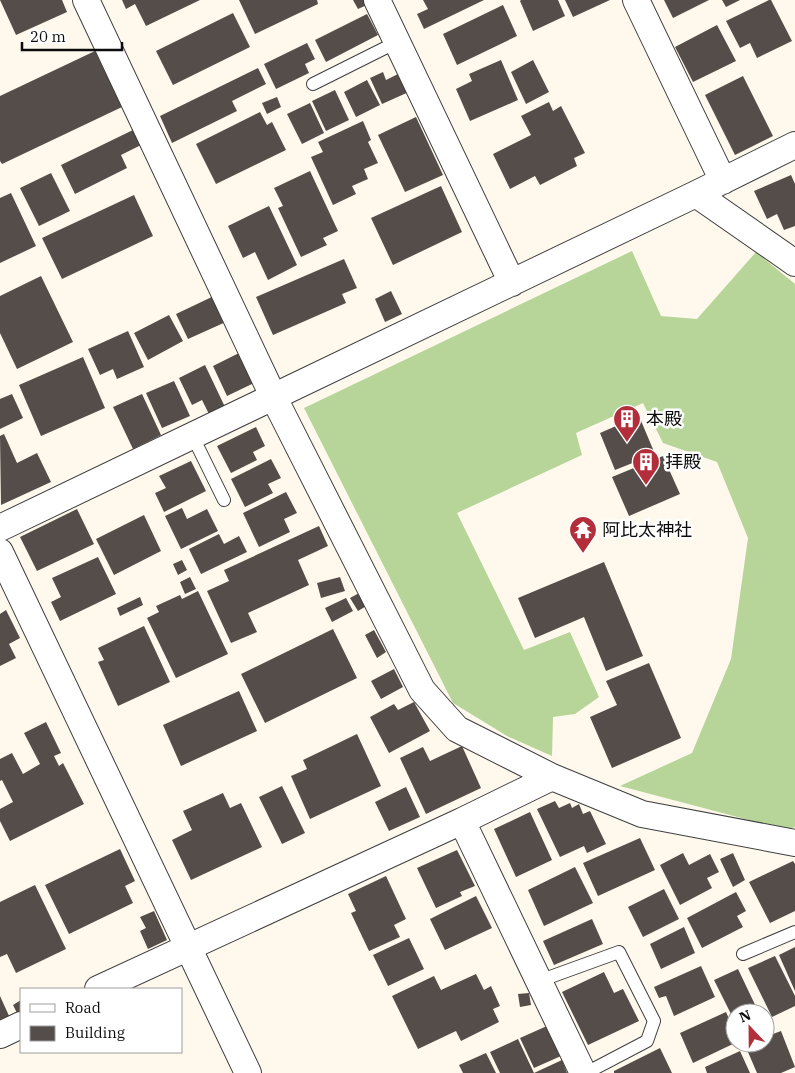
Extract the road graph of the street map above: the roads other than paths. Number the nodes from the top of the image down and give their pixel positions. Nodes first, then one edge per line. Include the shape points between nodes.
1 (86, 0) edge
2 (377, 0) edge
3 (636, 0) edge
4 (398, 42) junction
5 (313, 84) dead end
6 (795, 145) edge
7 (723, 181) junction
8 (696, 194) junction
9 (795, 263) edge
10 (512, 282) junction
11 (274, 396) junction
12 (192, 435) junction
13 (224, 500) dead end
14 (0, 528) edge
15 (0, 552) edge
16 (552, 777) junction
17 (462, 821) junction
18 (795, 844) edge
19 (795, 932) edge
20 (187, 948) junction
21 (743, 954) dead end
22 (539, 981) junction
23 (100, 988) edge
24 (20, 1026) edge
25 (0, 1035) edge
26 (248, 1073) edge
27 (584, 1073) edge

1 - 11 street
2 - 4 street
3 - 7 street
4 - 5 lane
4 - 10 street
6 - 7 street
7 - 8 street
8 - 9 street
8 - 10 street
10 - 11 street
11 - 12 street
11 - 16 street via 422,690 457,729
12 - 13 lane
12 - 14 street
15 - 20 street
16 - 17 street
16 - 18 street via 642,814
17 - 20 street
17 - 22 street
19 - 21 lane
20 - 23 street
20 - 26 street
22 - 27 street
22 - 27 lane via 619,952 654,1021 647,1041
24 - 25 street

